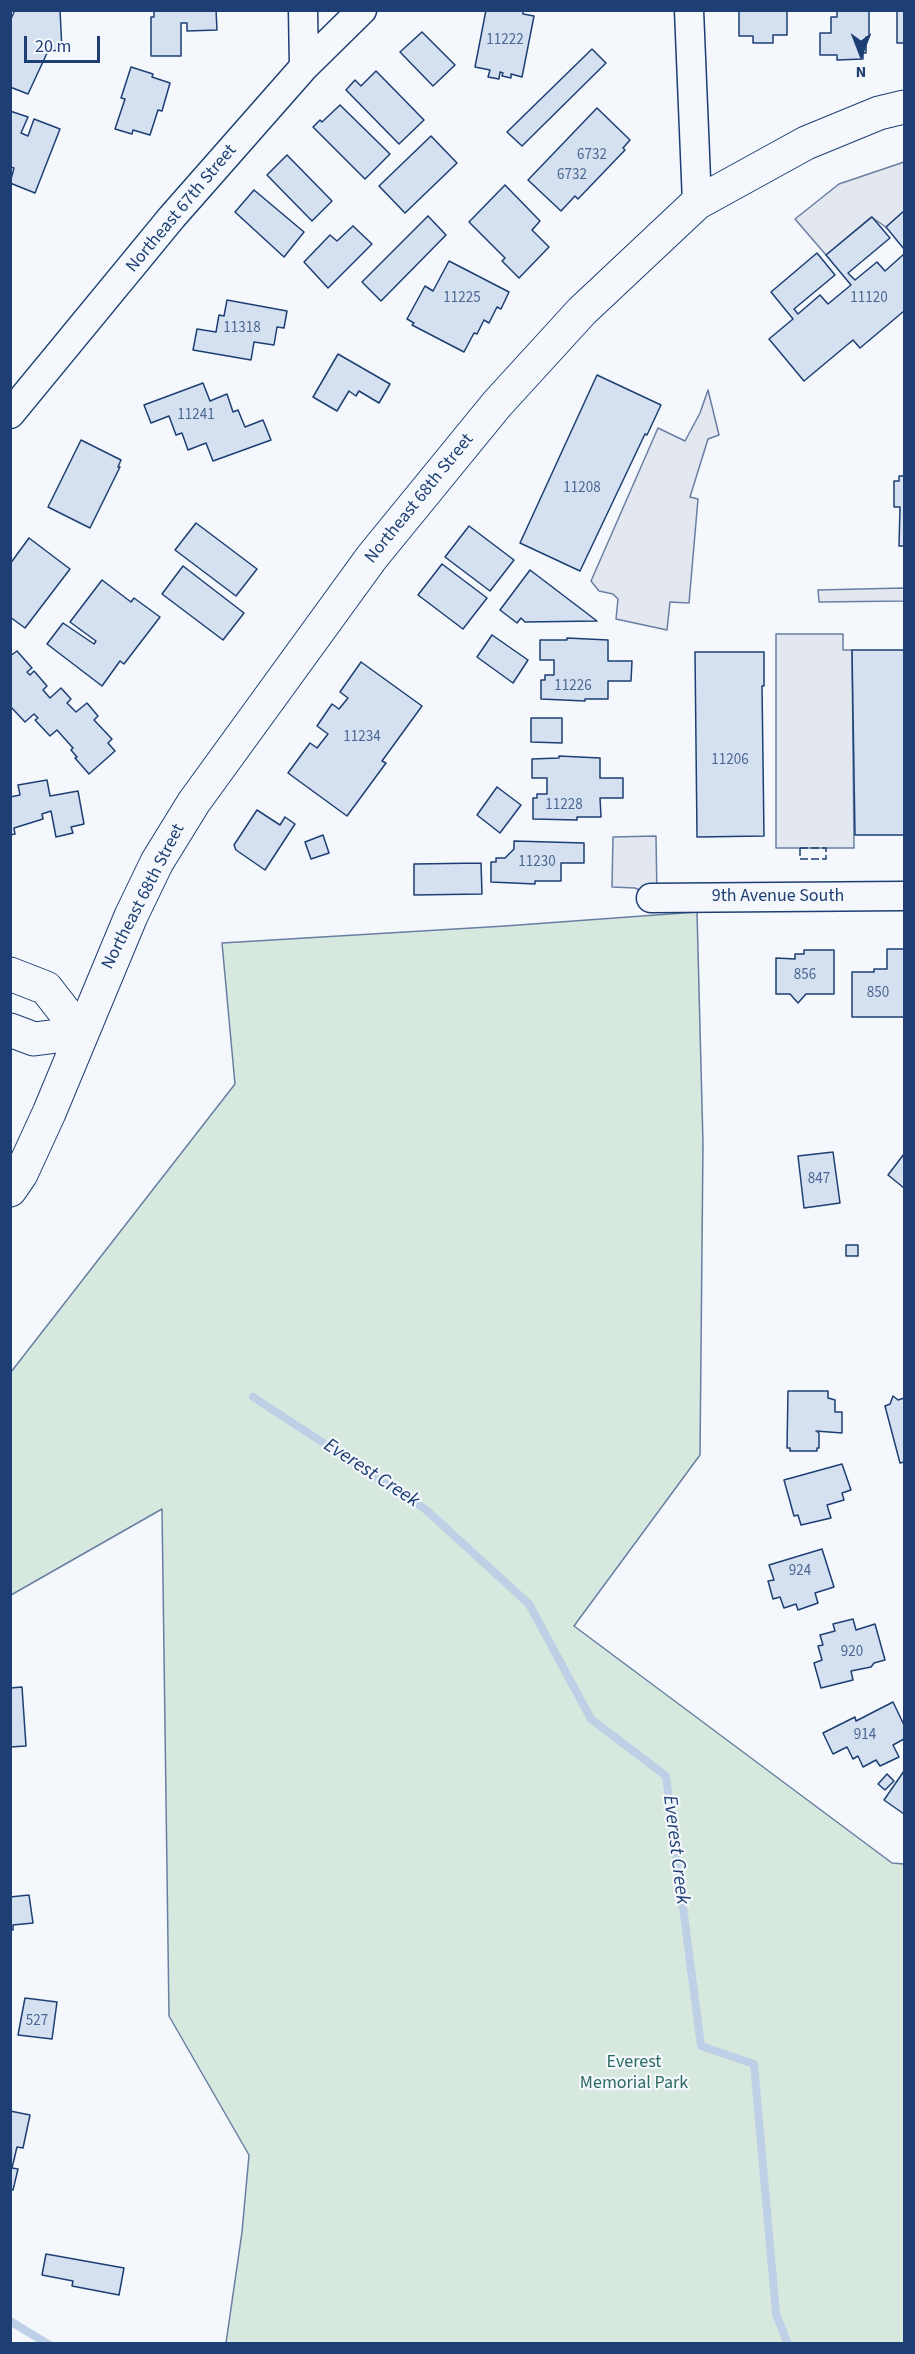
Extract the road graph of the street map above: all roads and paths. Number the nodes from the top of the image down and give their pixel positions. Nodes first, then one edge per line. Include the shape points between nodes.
1 (303, 10) edge
2 (362, 10) edge
3 (689, 10) edge
4 (303, 67) junction
5 (904, 107) edge
6 (697, 203) junction
7 (10, 414) edge
8 (904, 896) edge
9 (651, 898) dead end
10 (10, 974) edge
11 (10, 1030) edge
12 (81, 1033) junction
13 (10, 1190) edge

1 - 4 street
2 - 4 street, Northeast 67th Street
3 - 6 street
4 - 7 street, Northeast 67th Street via 172,217
5 - 6 main road, Northeast 68th Street via 806,143
6 - 12 main road, Northeast 68th Street via 582,311 511,388 372,556 194,802 130,916
8 - 9 street, 9th Avenue South
10 - 12 main road via 46,988
11 - 12 main road via 34,1039
12 - 13 main road, Northeast 68th Street via 49,1113

